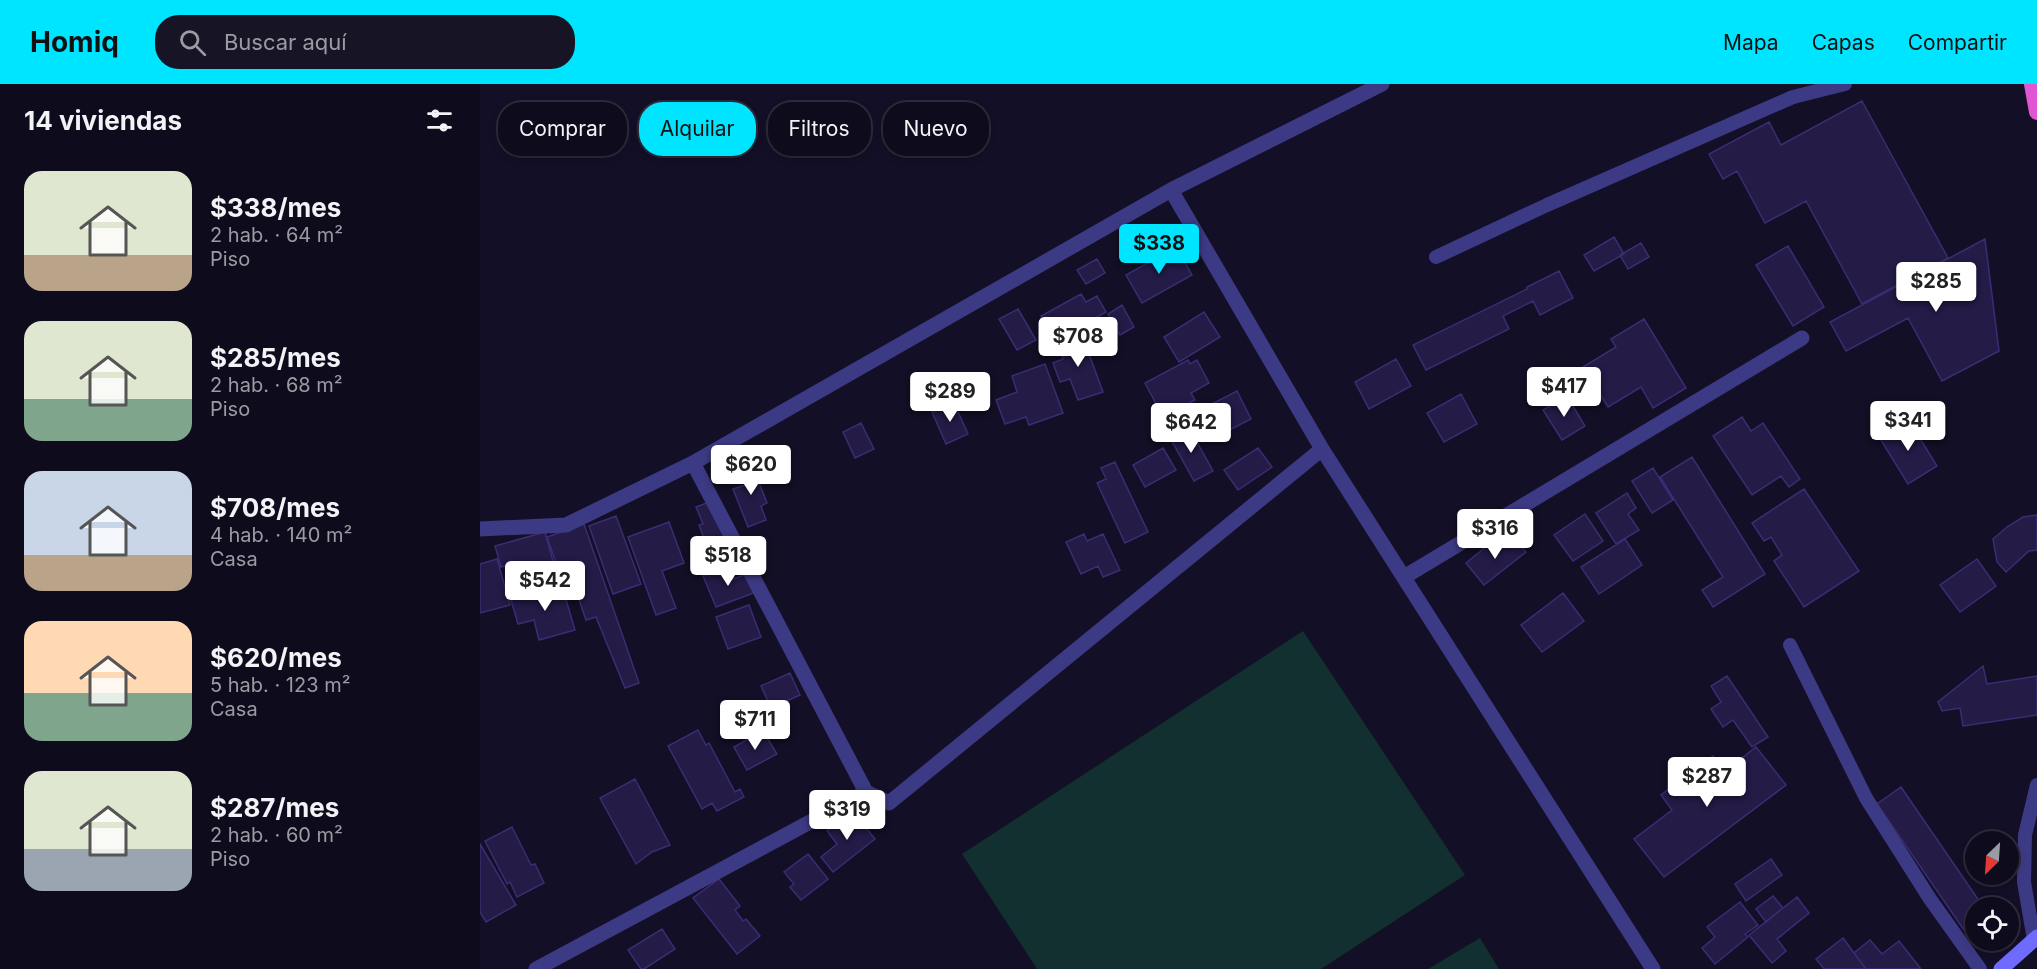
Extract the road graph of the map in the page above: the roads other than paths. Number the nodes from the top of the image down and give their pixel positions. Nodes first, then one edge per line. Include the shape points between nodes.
1 (1382, 84) edge
2 (1845, 84) edge
3 (2032, 84) edge
4 (2037, 112) edge
5 (1171, 190) junction
6 (1436, 257) dead end
7 (1802, 338) dead end
8 (1322, 449) junction
9 (693, 463) junction
10 (480, 529) edge
11 (1404, 577) junction
12 (1790, 645) dead end
13 (2037, 785) edge
14 (866, 792) junction
15 (2035, 939) edge
16 (536, 969) edge
17 (1653, 969) edge
18 (1980, 969) edge
19 (2001, 969) edge

1 - 5 street
2 - 6 lane via 1793,97
3 - 4 highway
5 - 8 street
5 - 9 street
7 - 11 street
8 - 11 street
8 - 14 street via 889,803
9 - 10 street via 566,525
9 - 14 street
11 - 17 street
12 - 18 lane via 1866,798
13 - 15 lane via 2025,835 2024,882
14 - 16 street
15 - 19 main road

